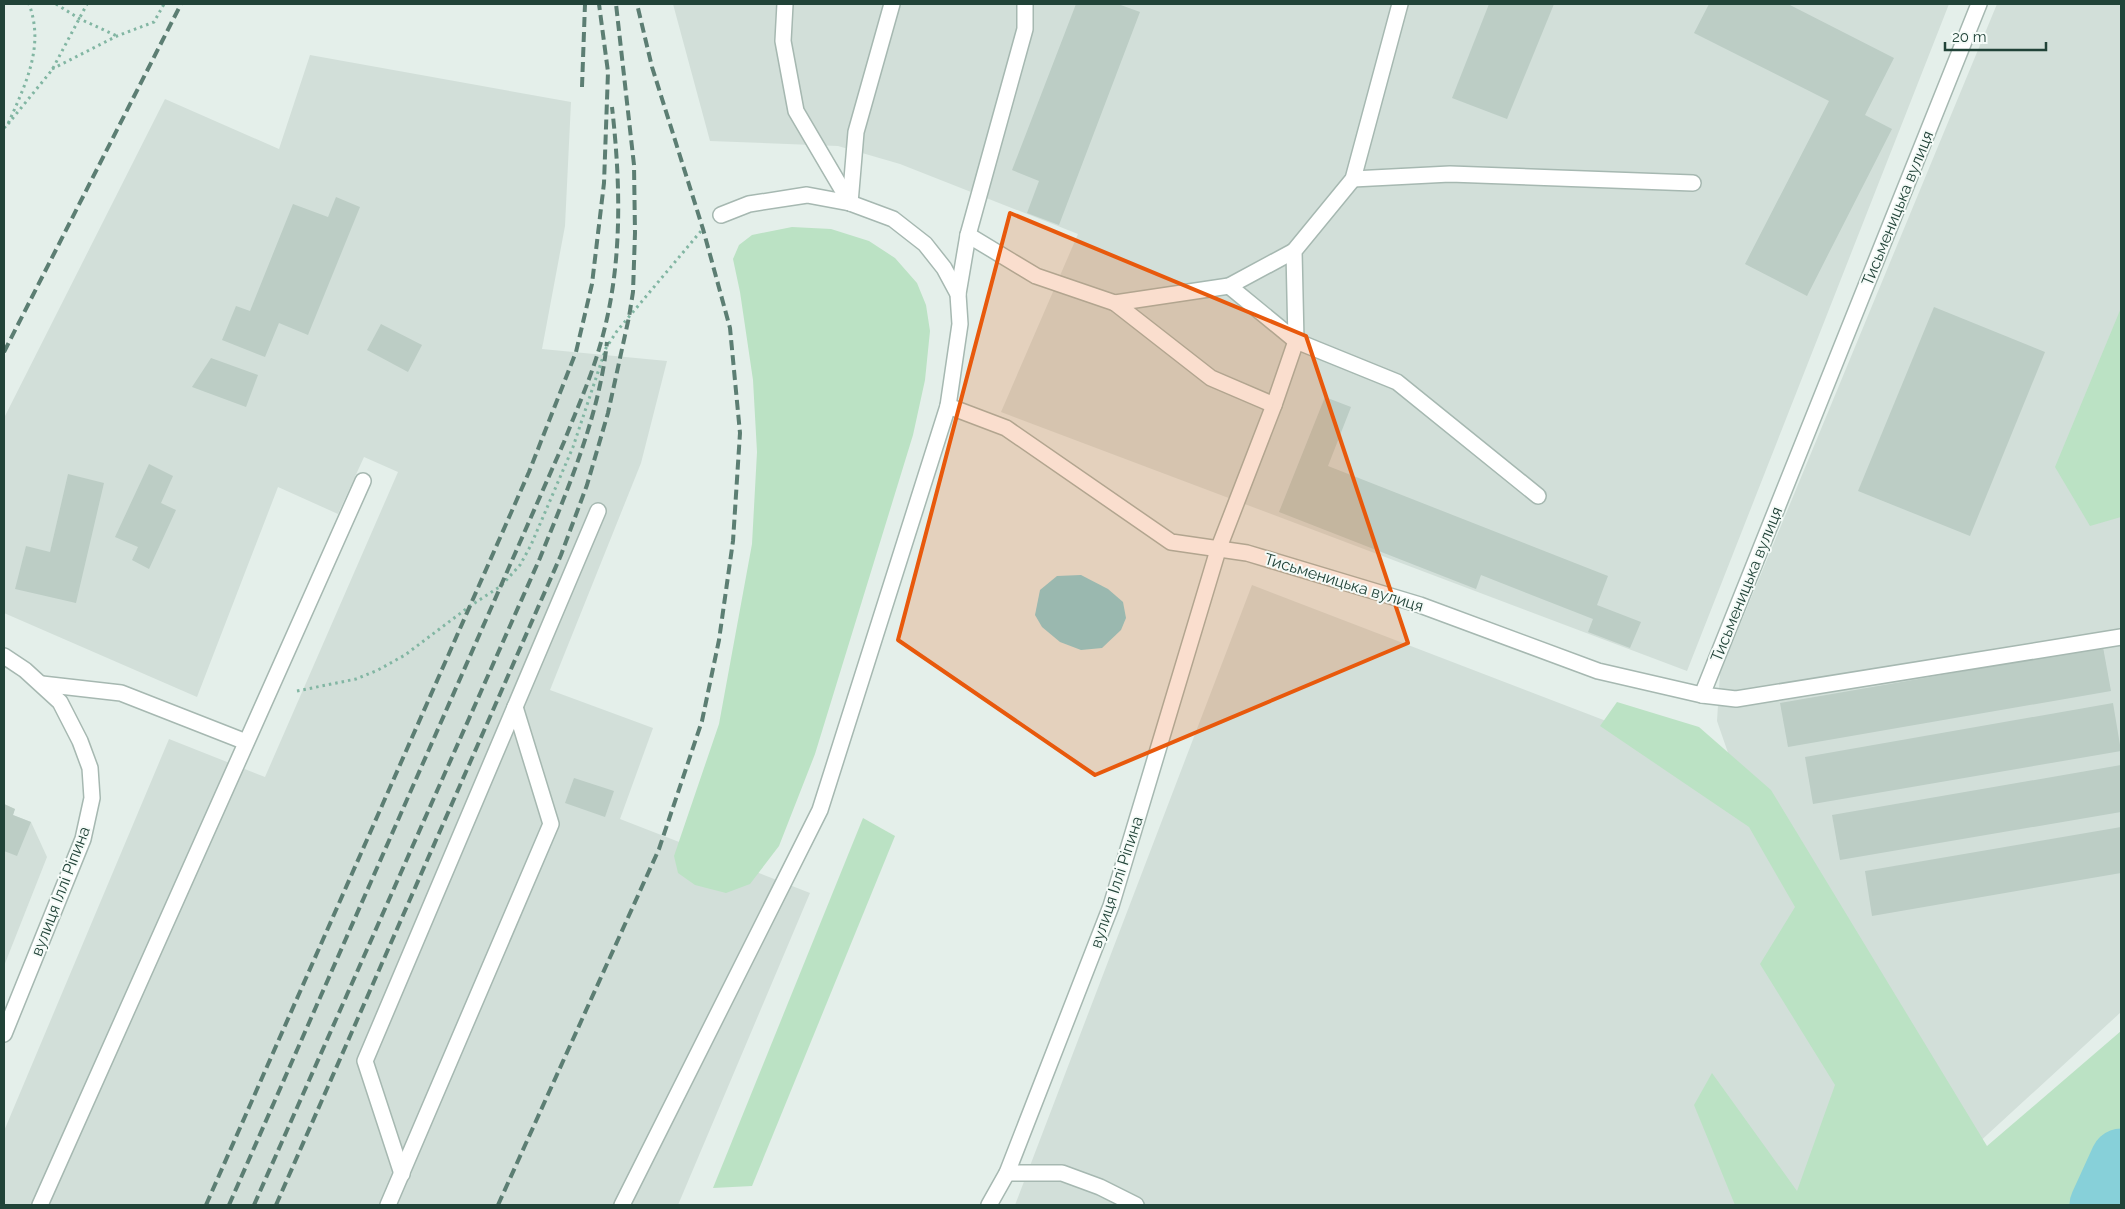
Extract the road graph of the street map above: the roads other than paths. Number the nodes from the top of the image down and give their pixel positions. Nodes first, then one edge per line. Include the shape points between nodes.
1 (785, 4) edge
2 (892, 4) edge
3 (1026, 4) edge
4 (1400, 4) edge
5 (1978, 4) edge
6 (1353, 180) junction
7 (1692, 183) dead end
8 (850, 203) junction
9 (721, 215) road end
10 (968, 235) junction
11 (1294, 251) junction
12 (1229, 286) junction
13 (958, 294) junction
14 (1115, 303) junction
15 (1296, 341) junction
16 (1274, 405) junction
17 (948, 406) junction
18 (363, 481) dead end
19 (1538, 496) dead end
20 (598, 511) dead end
21 (1218, 550) junction
22 (2121, 637) edge
23 (4, 656) edge
24 (42, 684) junction
25 (1702, 695) junction
26 (515, 707) junction
27 (246, 742) junction
28 (4, 1034) edge
29 (1007, 1173) junction
30 (402, 1174) junction
31 (40, 1205) edge
32 (388, 1205) edge
33 (622, 1205) edge
34 (989, 1205) edge
35 (1136, 1205) edge

1 - 8 street via 783,41 796,111
2 - 8 street via 856,132
3 - 10 street via 1025,30
4 - 6 street
5 - 25 street, Тисьменицька вулиця
6 - 7 street via 1450,174
6 - 11 street
8 - 9 street via 807,195 749,204
8 - 13 street via 893,219 926,244
10 - 13 street
10 - 14 street via 1036,276
11 - 12 street
11 - 15 street
12 - 14 street
12 - 15 street
13 - 17 street via 960,324
14 - 16 street via 1211,378
15 - 16 street, вулиця Іллі Ріпина
15 - 19 street via 1397,382
16 - 21 street, вулиця Іллі Ріпина
17 - 21 street, Тисьменицька вулиця via 1006,428 1170,542
17 - 33 street via 820,810
18 - 27 street
20 - 26 street
21 - 25 street, Тисьменицька вулиця via 1247,553 1420,605 1598,671
21 - 29 street, вулиця Іллі Ріпина via 1111,906
22 - 25 street via 1736,699
23 - 24 street, вулиця Іллі Ріпина
24 - 27 street via 121,693
24 - 28 street, вулиця Іллі Ріпина via 60,702 80,740 90,768 92,798 83,838
26 - 30 street via 551,824
26 - 30 street via 365,1061
27 - 31 street
29 - 34 street, вулиця Іллі Ріпина
29 - 35 street via 1062,1173
30 - 32 street

